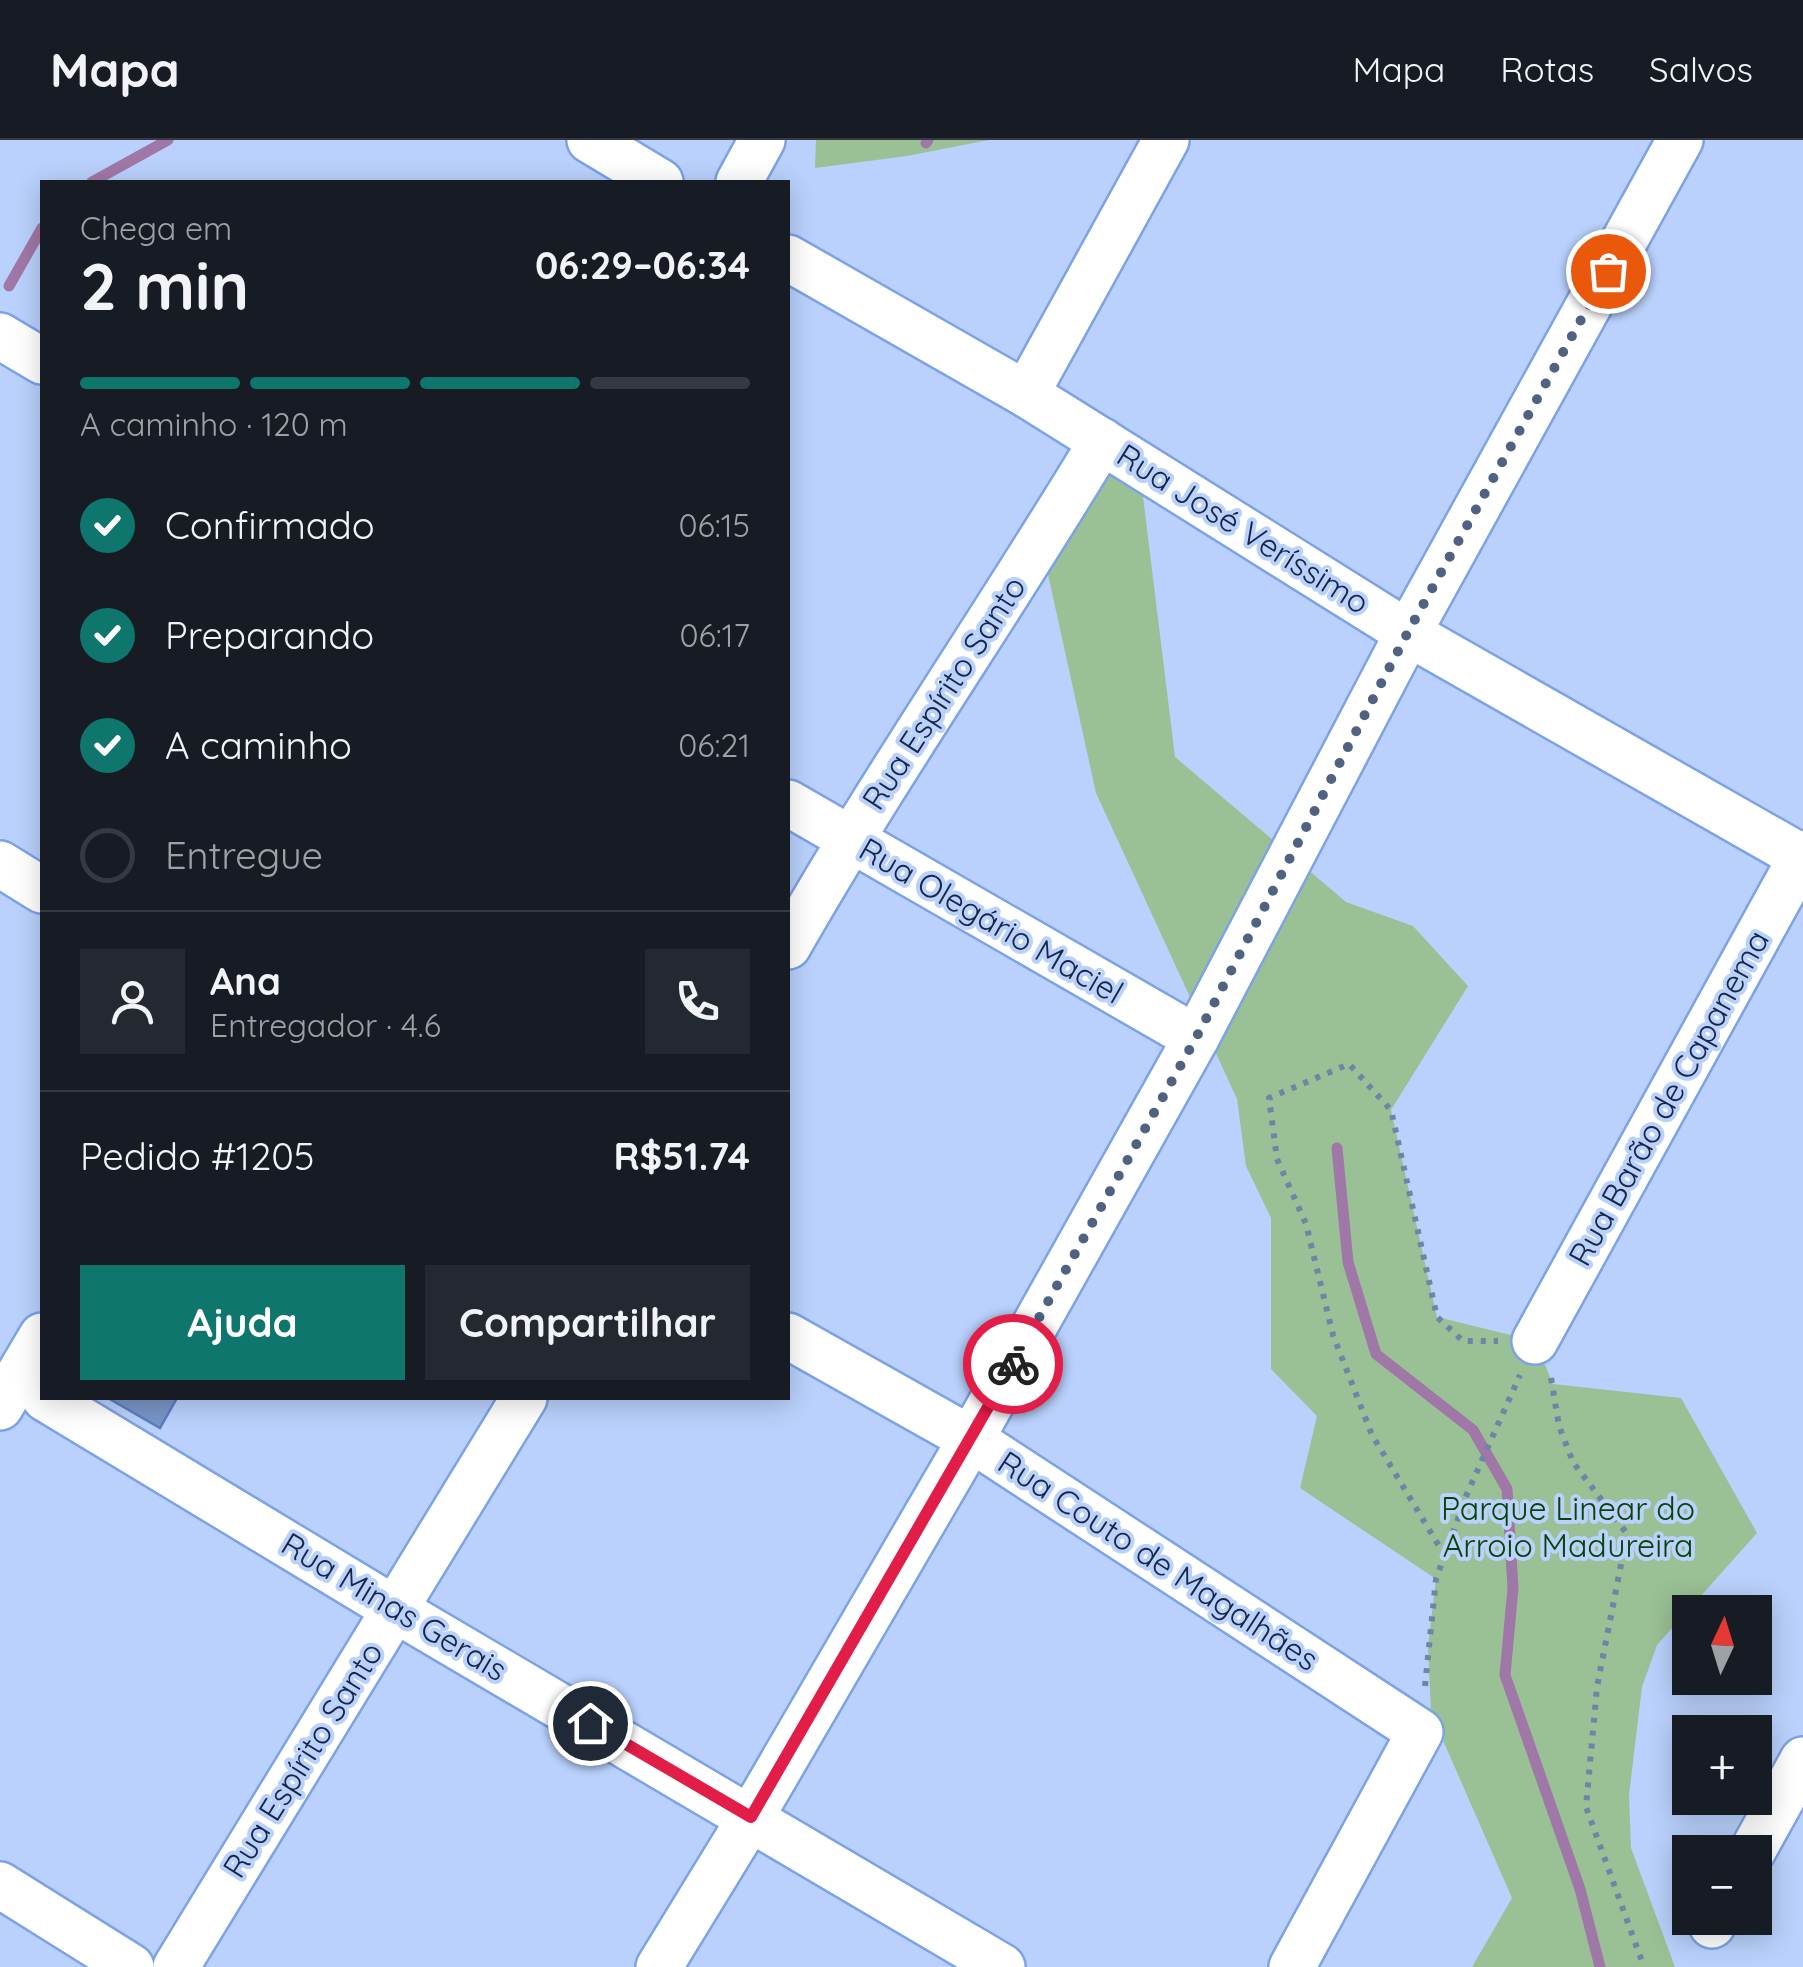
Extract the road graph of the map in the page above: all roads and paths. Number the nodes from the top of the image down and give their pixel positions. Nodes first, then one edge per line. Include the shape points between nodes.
1 (590, 140) edge
2 (762, 140) edge
3 (1166, 140) edge
4 (1680, 140) edge
5 (657, 180) edge
6 (740, 180) edge
7 (790, 259) edge
8 (0, 336) edge
9 (40, 360) edge
10 (1026, 394) junction
11 (1102, 440) junction
12 (1408, 632) junction
13 (790, 805) edge
14 (848, 840) junction
15 (1802, 856) edge
16 (0, 864) edge
17 (40, 889) edge
18 (790, 942) edge
19 (1196, 1038) junction
20 (790, 1337) edge
21 (40, 1341) edge
22 (1535, 1341) junction
23 (21, 1390) edge
24 (523, 1400) edge
25 (970, 1439) junction
26 (1445, 1556) junction
27 (396, 1610) junction
28 (1420, 1732) junction
29 (1803, 1760) edge
30 (751, 1817) junction
31 (1761, 1835) edge
32 (0, 1885) edge
33 (132, 1967) edge
34 (176, 1967) edge
35 (659, 1967) edge
36 (1002, 1967) edge
37 (1292, 1967) edge
38 (1644, 1967) edge

1 - 5 street
2 - 6 street
3 - 10 street
4 - 12 street
7 - 10 street, Rua José Veríssimo
8 - 9 street
10 - 11 street, Rua José Veríssimo
11 - 12 street, Rua José Veríssimo
11 - 14 street, Rua Espírito Santo
12 - 15 street, Rua José Veríssimo
12 - 19 street
13 - 14 street, Rua Olegário Maciel
14 - 18 street, Rua Espírito Santo
14 - 19 street, Rua Olegário Maciel
15 - 22 street, Rua Barão de Capanema
16 - 17 street
19 - 25 street
20 - 25 street, Rua Couto de Magalhães
21 - 23 street
22 - 26 path
22 - 26 path via 1463,1340 1436,1317 1391,1110 1349,1064 1269,1098 1277,1160 1306,1224 1333,1335 1372,1435
22 - 38 path via 1572,1462 1627,1534 1598,1687 1586,1807
23 - 27 street, Rua Minas Gerais
24 - 27 street, Rua Espírito Santo
25 - 28 street, Rua Couto de Magalhães
25 - 30 street
26 - 28 path via 1436,1579
27 - 30 street, Rua Minas Gerais
27 - 34 street, Rua Espírito Santo
28 - 37 street
29 - 31 street
30 - 35 street
30 - 36 street, Rua Minas Gerais
32 - 33 street

